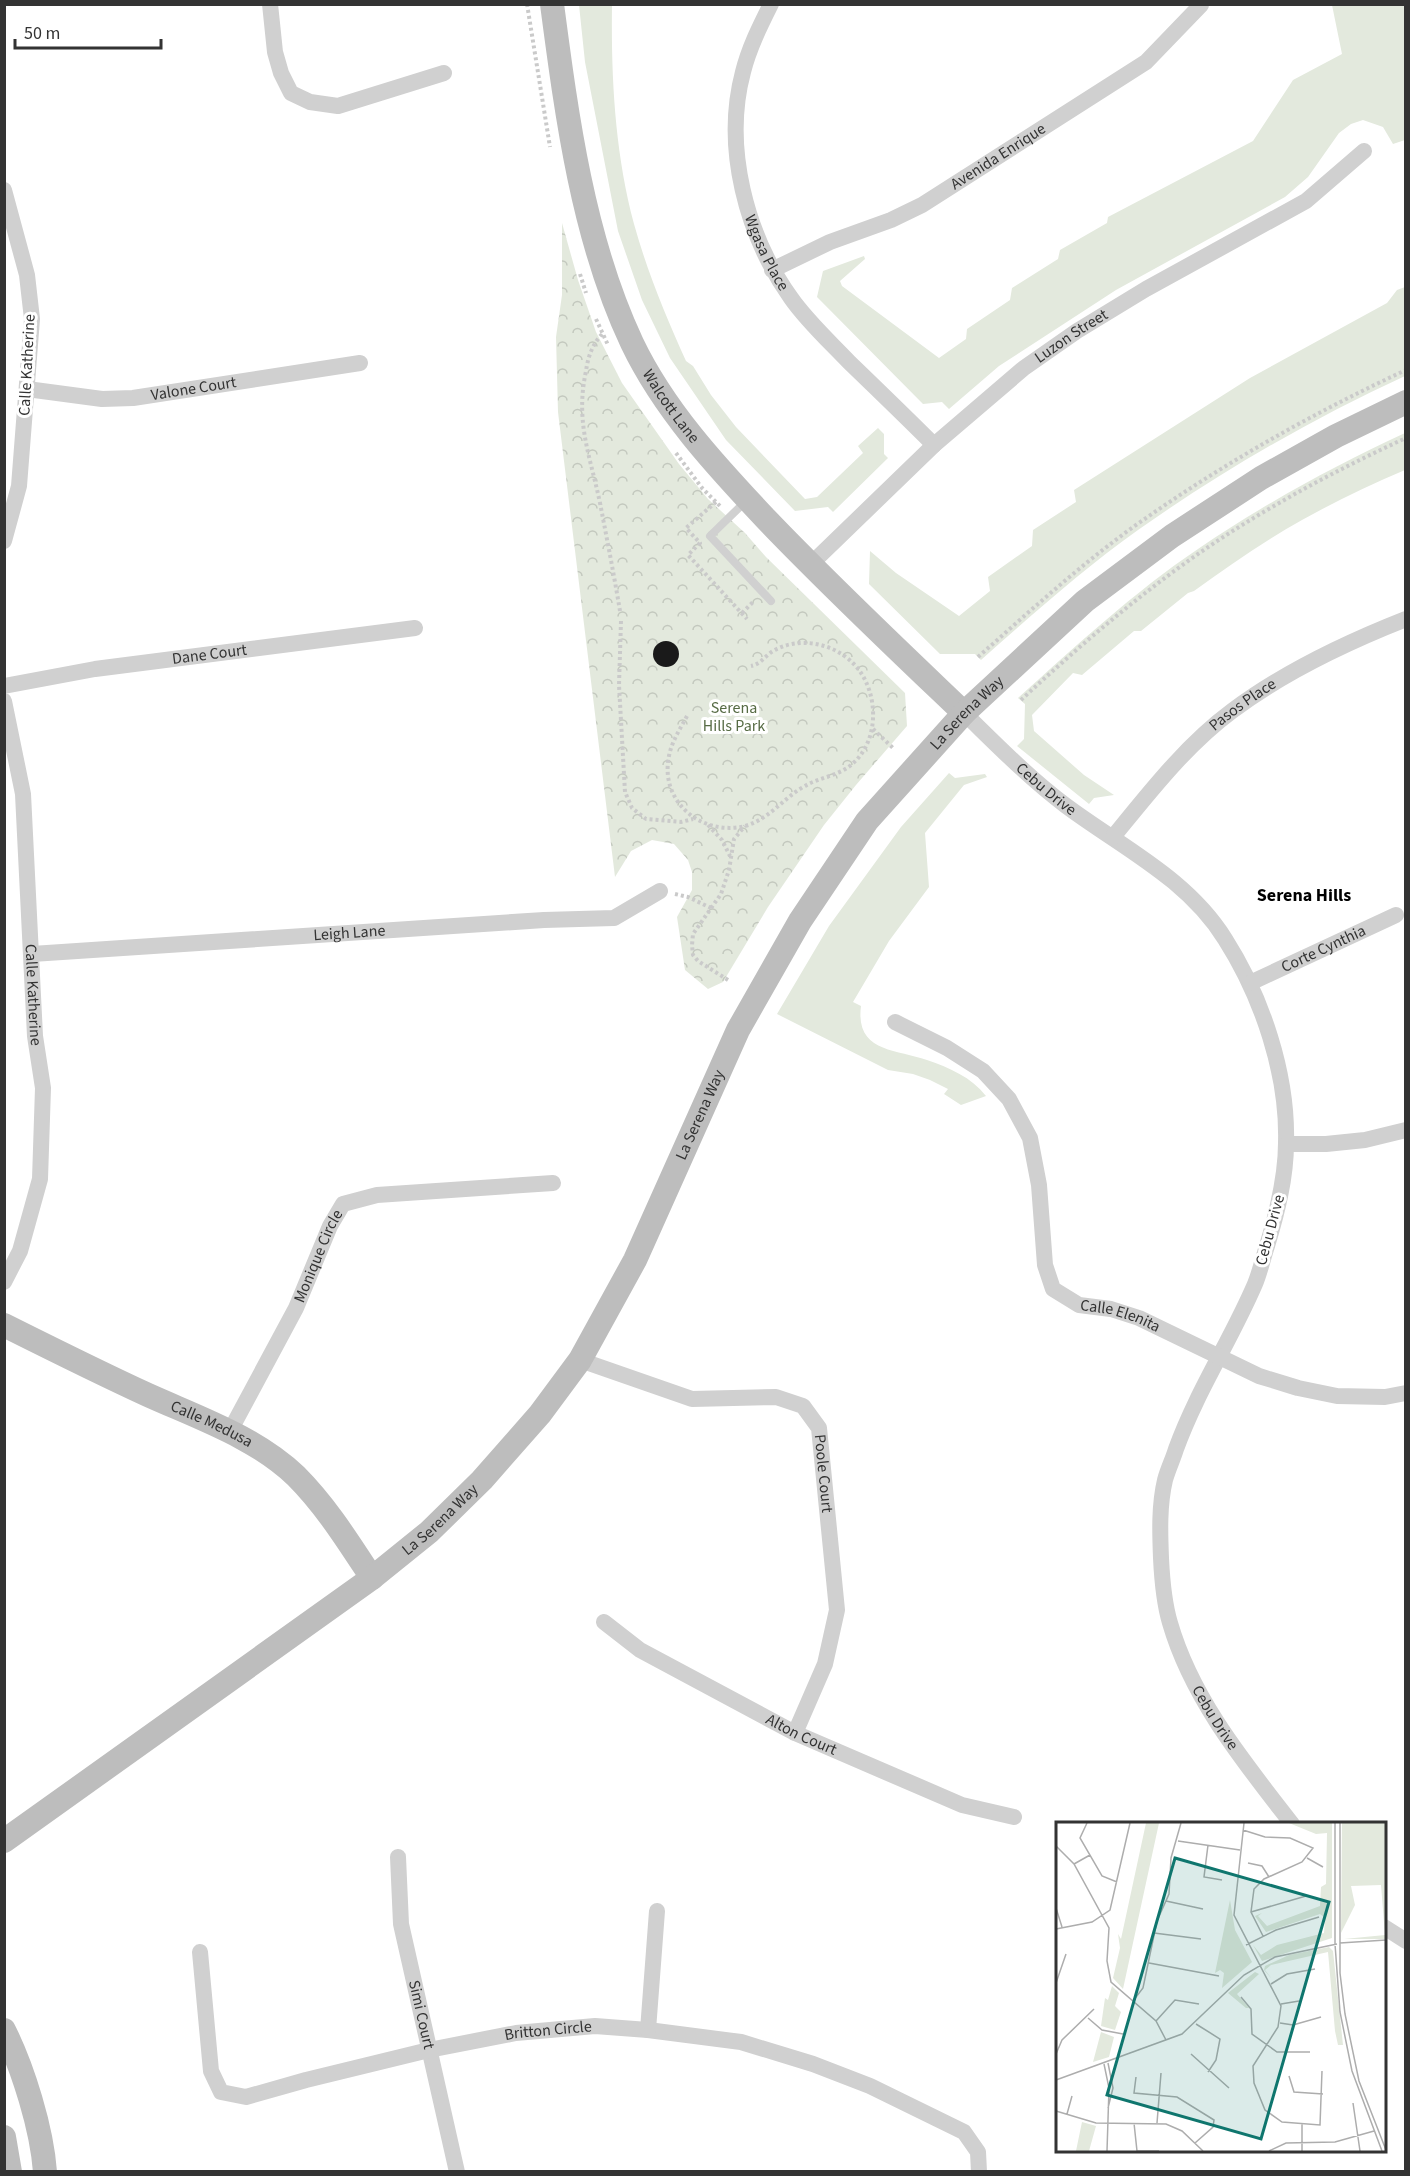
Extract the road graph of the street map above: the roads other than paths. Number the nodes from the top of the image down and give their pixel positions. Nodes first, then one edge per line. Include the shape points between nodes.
1 (270, 4) edge
2 (552, 4) edge
3 (771, 4) edge
4 (1201, 5) edge
5 (444, 73) dead end
6 (1364, 151) dead end
7 (4, 190) edge
8 (772, 270) junction
9 (360, 363) dead end
10 (27, 389) junction
11 (1406, 402) edge
12 (934, 445) junction
13 (748, 500) junction
14 (4, 542) edge
15 (810, 565) junction
16 (771, 601) dead end
17 (1406, 619) edge
18 (415, 628) dead end
19 (4, 686) edge
20 (4, 701) edge
21 (964, 712) junction
22 (1113, 837) junction
23 (660, 891) road end
24 (1396, 915) dead end
25 (32, 954) junction
26 (1250, 983) junction
27 (895, 1022) dead end
28 (1406, 1130) edge
29 (1287, 1144) junction
30 (553, 1183) dead end
31 (4, 1282) edge
32 (4, 1325) edge
33 (1218, 1357) junction
34 (580, 1360) junction
35 (1406, 1393) edge
36 (230, 1431) junction
37 (372, 1578) junction
38 (604, 1622) dead end
39 (795, 1733) junction
40 (1014, 1817) dead end
41 (1291, 1822) edge
42 (4, 1842) edge
43 (398, 1857) dead end
44 (657, 1911) dead end
45 (1386, 1928) edge
46 (1406, 1941) edge
47 (200, 1952) dead end
48 (4, 2030) edge
49 (648, 2030) junction
50 (429, 2050) junction
51 (4, 2137) edge
52 (10, 2172) edge
53 (45, 2172) edge
54 (457, 2172) edge
55 (979, 2172) edge

1 - 5 street via 280,73 291,93 310,102 338,106
2 - 13 main road, Walcott Lane via 576,166 597,248 632,343 665,400
3 - 8 street, Wgasa Place via 742,73 737,152 745,198
4 - 8 street, Avenida Enrique via 1146,62 922,206
6 - 12 street, Luzon Street via 1306,201 1077,331 1024,368
7 - 10 street, Calle Katherine via 30,297
8 - 12 street, Wgasa Place via 820,332
9 - 10 street, Valone Court via 133,398 102,399
10 - 14 street, Calle Katherine via 20,486
11 - 21 main road, La Serena Way via 1261,478 1172,536 1085,601
12 - 15 street, Luzon Street
13 - 15 main road, Walcott Lane
13 - 16 lane via 710,536
15 - 21 main road, Walcott Lane
17 - 22 street, Pasos Place via 1325,655 1231,711 1188,749
18 - 19 street, Dane Court via 95,669
20 - 25 street, Calle Katherine via 23,794
21 - 22 street, Cebu Drive via 1064,805
21 - 34 main road, La Serena Way via 867,821 800,921 738,1030 635,1260
22 - 26 street, Cebu Drive via 1198,903 1225,937
23 - 25 street, Leigh Lane via 614,918
24 - 26 street, Corte Cynthia
25 - 31 street, Calle Katherine via 35,1036 43,1088 40,1179 20,1251
26 - 29 street, Cebu Drive via 1275,1053
27 - 33 street, Calle Elenita via 983,1071 1009,1099 1030,1138 1039,1185 1046,1265 1053,1289 1079,1305 1112,1309 1139,1318
28 - 29 street via 1365,1140
29 - 33 street, Cebu Drive via 1274,1224 1256,1282
30 - 36 street, Monique Circle via 376,1195 343,1204 296,1308
32 - 36 main road, Calle Medusa
33 - 35 street, Calle Elenita via 1259,1376 1337,1396 1385,1397
33 - 41 street, Cebu Drive via 1185,1426 1165,1480 1160,1527 1169,1621 1186,1667 1212,1715
34 - 37 main road, La Serena Way via 540,1414 482,1480 429,1532
34 - 39 street, Poole Court via 692,1399 776,1397 803,1406 819,1428 837,1610 825,1664
36 - 37 main road, Calle Medusa via 295,1476 337,1524
37 - 42 main road, La Serena Way
38 - 39 street, Alton Court via 640,1650
39 - 40 street, Alton Court via 962,1805
43 - 50 street, Simi Court via 401,1924
44 - 49 street
45 - 46 street
47 - 50 street, Britton Circle via 211,2071 221,2092 246,2097
48 - 53 main road via 32,2102
49 - 50 street, Britton Circle via 595,2026 516,2033
49 - 55 street, Britton Circle via 741,2042 870,2086 964,2132 978,2152
50 - 54 street, Simi Court
51 - 52 main road

